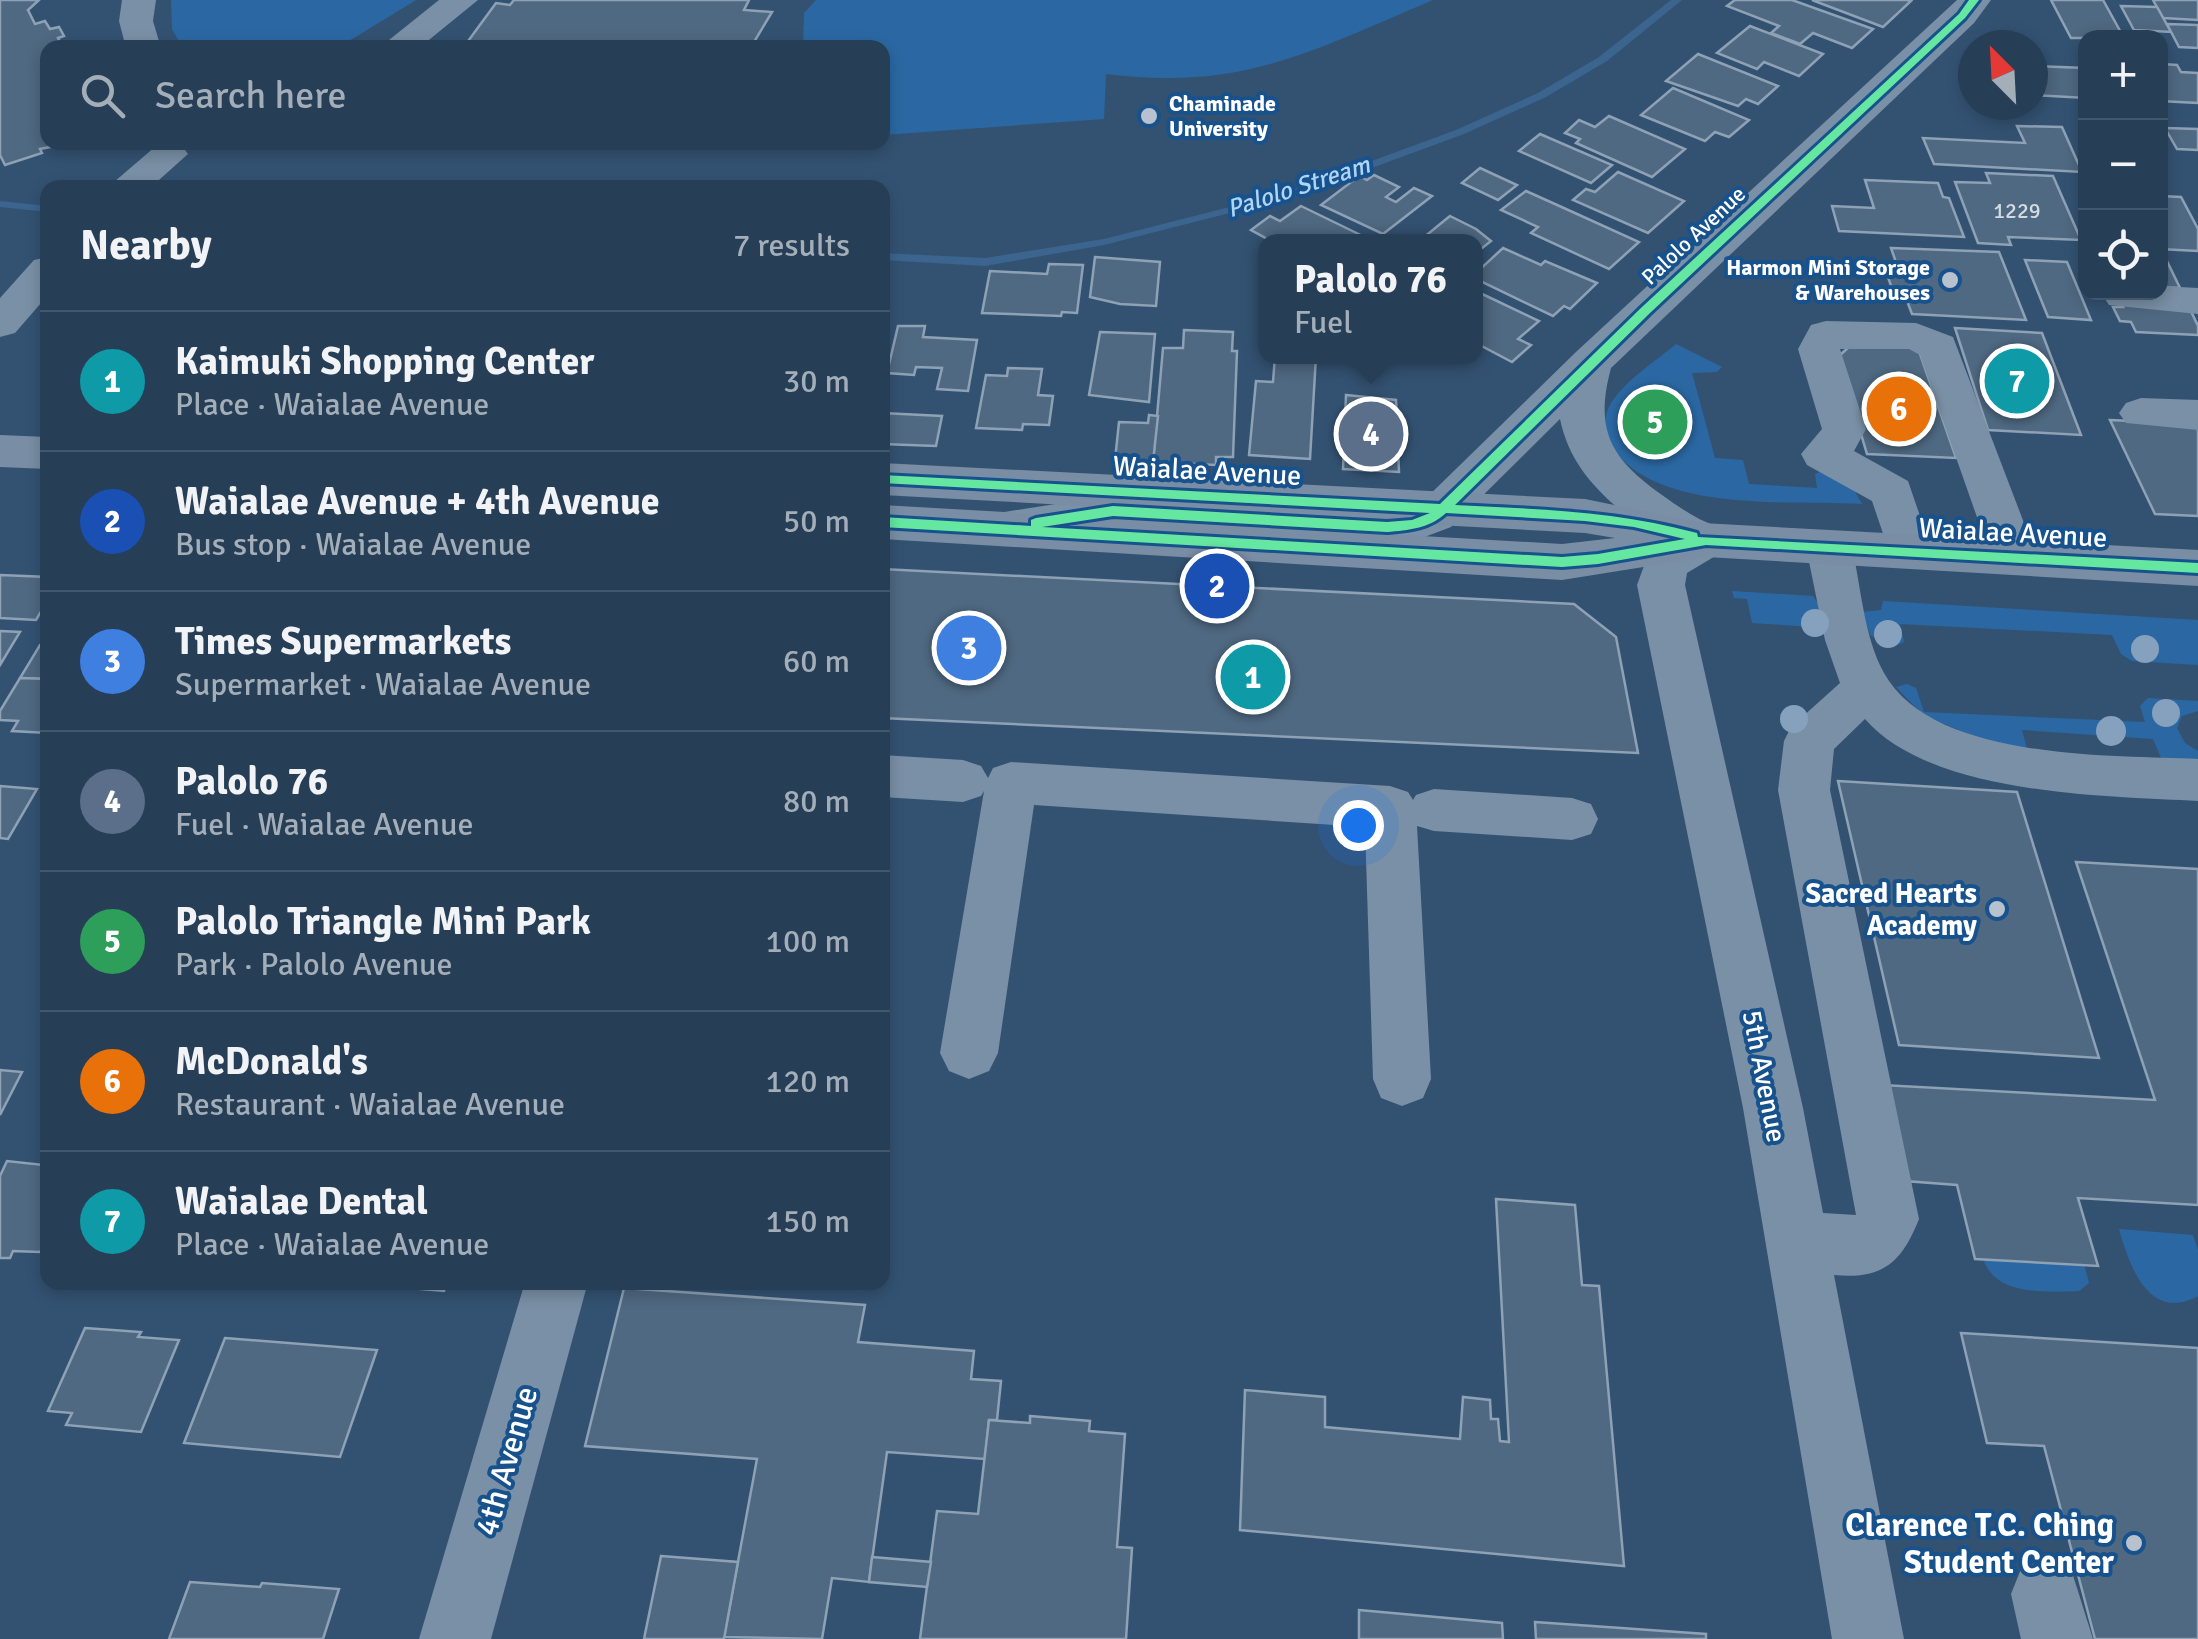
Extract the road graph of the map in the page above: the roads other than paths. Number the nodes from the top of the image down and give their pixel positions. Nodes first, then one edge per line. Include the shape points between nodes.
1 (139, 0) edge
2 (461, 0) edge
3 (1974, 0) edge
4 (142, 40) edge
5 (407, 40) edge
6 (173, 150) edge
7 (136, 180) edge
8 (40, 277) edge
9 (2168, 299) edge
10 (2198, 301) edge
11 (0, 324) edge
12 (1592, 362) junction
13 (2141, 414) dead end
14 (2198, 415) edge
15 (0, 451) edge
16 (40, 453) edge
17 (890, 479) edge
18 (1448, 507) junction
19 (890, 522) edge
20 (997, 529) junction
21 (1695, 537) junction
22 (1829, 547) junction
23 (1910, 551) junction
24 (2014, 557) junction
25 (2198, 568) edge
26 (1867, 688) junction
27 (890, 776) edge
28 (2198, 780) edge
29 (987, 782) junction
30 (1412, 809) junction
31 (1572, 819) dead end
32 (969, 1052) dead end
33 (1402, 1079) dead end
34 (1794, 1238) junction
35 (555, 1290) edge
36 (455, 1639) edge
37 (1868, 1639) edge

1 - 4 street
2 - 5 street
3 - 12 street, Palolo Avenue
6 - 7 street
8 - 11 street
9 - 10 street
12 - 18 street, Palolo Avenue
12 - 21 street via 1578,410 1588,446 1607,472
13 - 14 street
15 - 16 main road
17 - 18 main road, Waialae Avenue
18 - 20 street via 1402,527 1113,511
18 - 21 main road, Waialae Avenue via 1601,517
19 - 20 main road, Waialae Avenue
20 - 21 main road, Waialae Avenue via 1562,562
21 - 22 main road, Waialae Avenue
21 - 34 street, 5th Avenue via 1665,564 1661,585 1773,1108
22 - 23 main road, Waialae Avenue
22 - 26 street
23 - 24 main road, Waialae Avenue
23 - 24 street via 1892,492 1823,454 1844,430 1819,349 1820,340 1837,332 1927,340 1942,353
24 - 25 main road, Waialae Avenue
26 - 28 street via 1928,740 1987,760
26 - 34 street via 1809,740 1804,790 1888,1219 1874,1244
27 - 29 street
29 - 30 street
29 - 32 street
30 - 31 street
30 - 33 street
34 - 37 street, 5th Avenue
35 - 36 street, 4th Avenue

